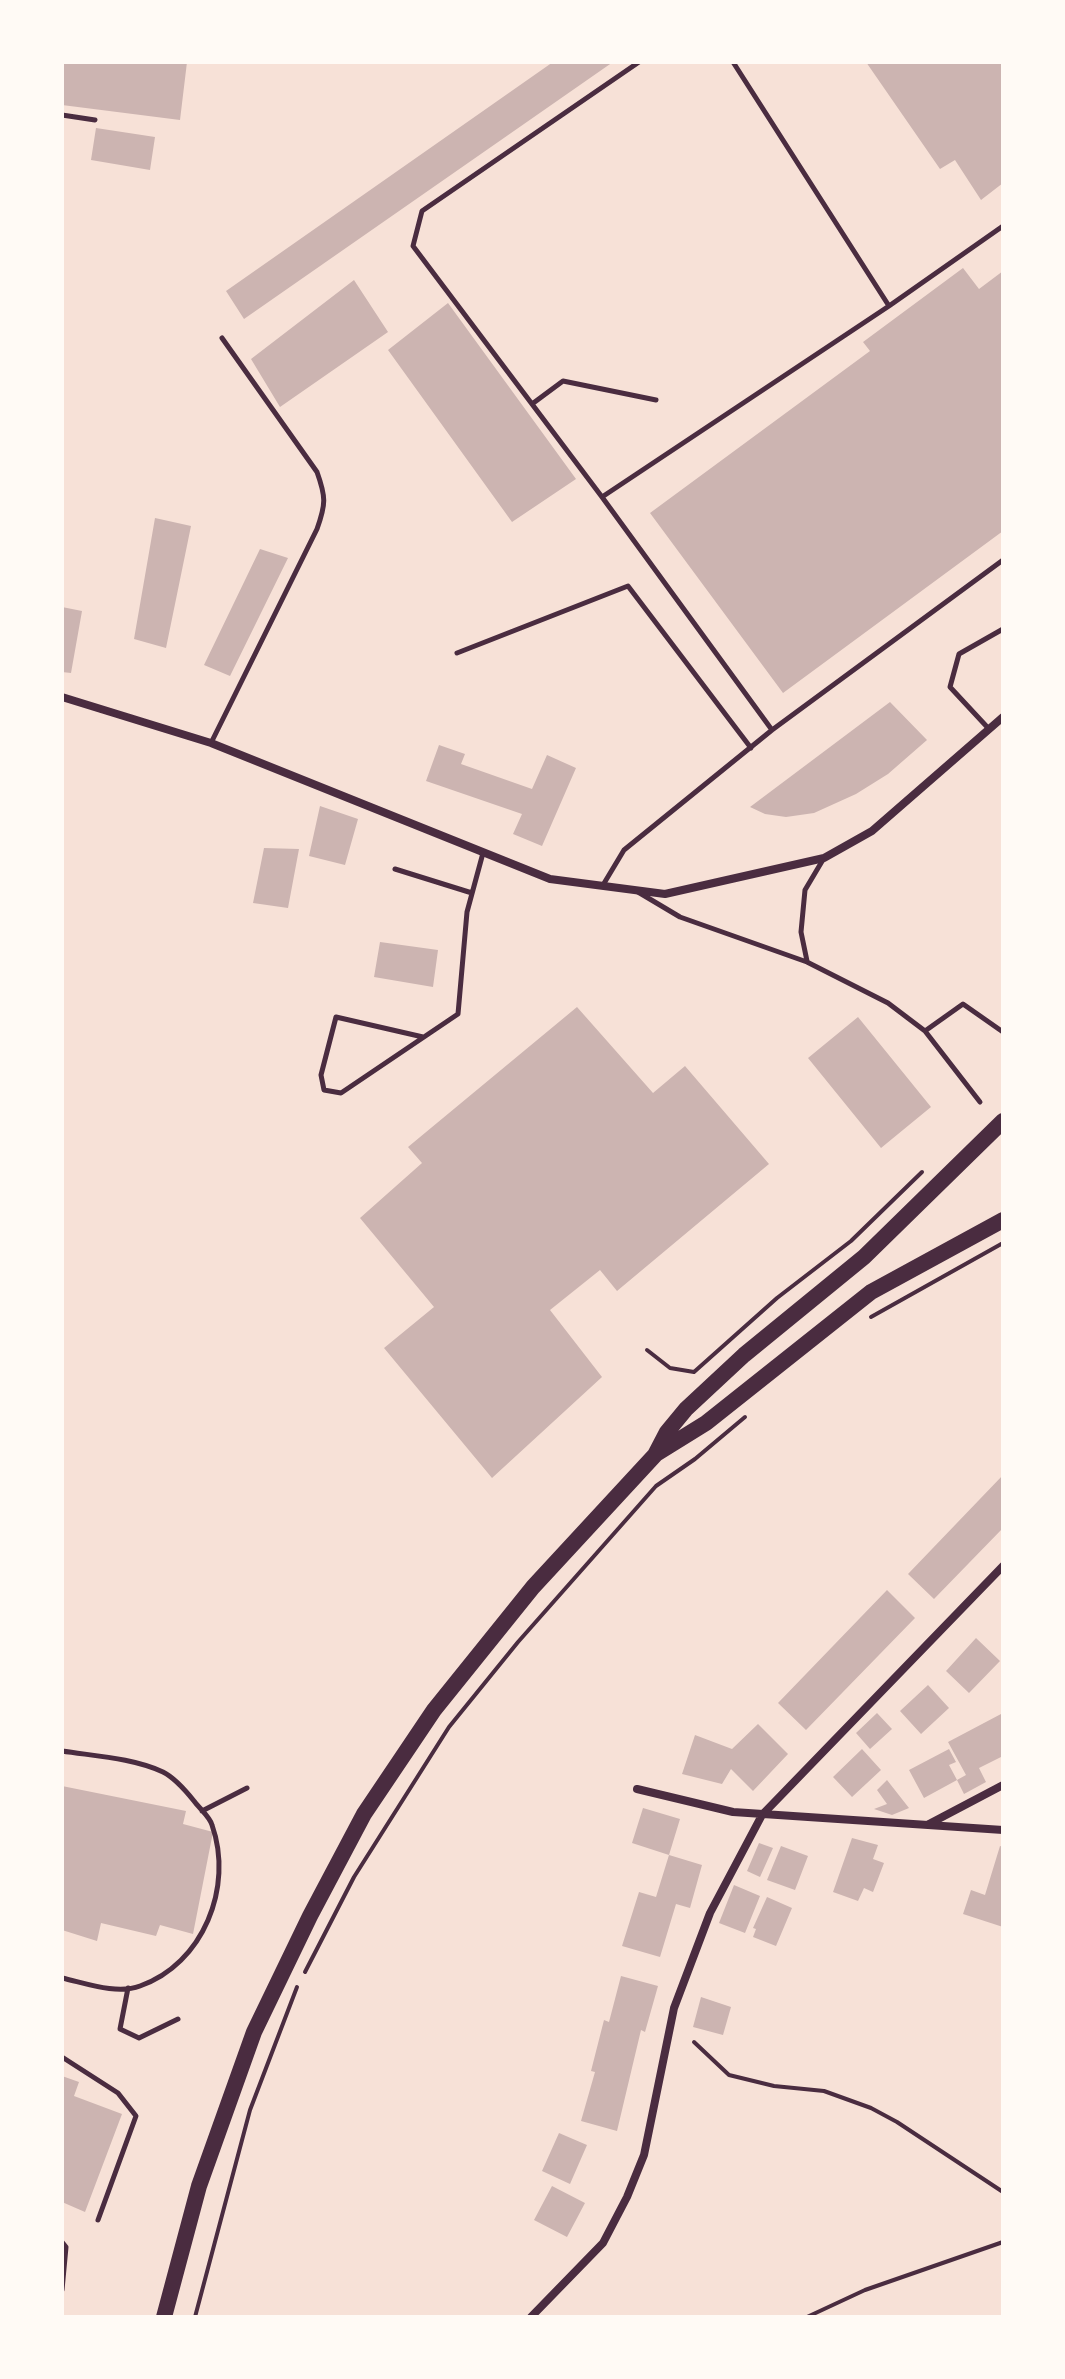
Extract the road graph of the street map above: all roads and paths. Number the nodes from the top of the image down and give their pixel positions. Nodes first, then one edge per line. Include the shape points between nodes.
1 (639, 62) edge
2 (733, 62) edge
3 (62, 115) edge
4 (95, 120) dead end
5 (1003, 226) edge
6 (889, 306) junction
7 (222, 338) dead end
8 (656, 400) dead end
9 (532, 404) junction
10 (602, 497) junction
11 (1003, 560) edge
12 (1003, 629) edge
13 (457, 653) dead end
14 (62, 697) edge
15 (1003, 717) edge
16 (772, 730) junction
17 (990, 730) junction
18 (211, 743) junction
19 (751, 748) junction
20 (483, 852) junction
21 (824, 858) junction
22 (395, 869) dead end
23 (603, 885) junction
24 (635, 890) junction
25 (472, 893) junction
26 (807, 962) junction
27 (925, 1031) junction
28 (1003, 1032) edge
29 (423, 1037) junction
30 (980, 1102) dead end
31 (1003, 1121) edge
32 (932, 1163) dead end
33 (1003, 1220) edge
34 (1003, 1243) edge
35 (868, 1319) dead end
36 (647, 1350) dead end
37 (746, 1416) dead end
38 (655, 1455) junction
39 (1003, 1566) edge
40 (62, 1751) edge
41 (1003, 1785) edge
42 (247, 1788) dead end
43 (637, 1789) dead end
44 (202, 1811) junction
45 (762, 1815) junction
46 (929, 1824) junction
47 (1003, 1830) edge
48 (305, 1972) dead end
49 (62, 1978) edge
50 (298, 1985) dead end
51 (128, 1988) junction
52 (178, 2019) dead end
53 (694, 2042) dead end
54 (62, 2057) edge
55 (1003, 2192) edge
56 (98, 2220) dead end
57 (62, 2242) edge
58 (1003, 2242) edge
59 (62, 2290) edge
60 (164, 2317) edge
61 (195, 2317) edge
62 (531, 2317) edge
63 (807, 2317) edge

1 - 9 lane via 422,211 413,246
2 - 6 lane
3 - 4 lane
5 - 6 lane
6 - 10 lane
7 - 18 lane via 317,472 325,507
8 - 9 lane via 563,381
9 - 10 lane
10 - 16 lane
11 - 16 lane
12 - 17 lane via 959,654 950,687
13 - 19 lane via 628,586
14 - 18 street
15 - 17 street
16 - 19 lane
17 - 21 street via 872,831
18 - 20 street
19 - 23 lane via 624,850
20 - 23 street via 550,879
20 - 25 lane
21 - 24 street via 665,894
21 - 26 lane via 805,890 801,932
22 - 25 lane
23 - 24 street
24 - 26 lane via 680,917
25 - 29 lane via 458,1014
26 - 27 lane via 888,1003
27 - 28 lane via 963,1004
27 - 30 lane
29 - 29 lane via 341,1093 324,1090 321,1075 336,1017
31 - 38 main road via 864,1257 686,1409
32 - 36 path via 851,1241 694,1372 670,1368
33 - 38 main road via 871,1292 706,1423
34 - 35 path
37 - 48 path via 656,1486 449,1727 354,1877
38 - 60 main road via 533,1587 434,1710 364,1814 254,2032 199,2186
39 - 45 street
40 - 44 lane via 165,1773
41 - 46 street
42 - 44 lane
43 - 45 street
44 - 51 lane via 212,1824 221,1878 213,1911 185,1958 170,1971
45 - 46 street
45 - 62 street via 710,1913 674,2008 644,2155 627,2197 603,2243
46 - 47 street
49 - 51 lane
50 - 61 path via 250,2110
51 - 52 lane via 120,2029 139,2038
53 - 55 path via 729,2075 824,2091 871,2108
54 - 56 lane via 118,2093 136,2116
57 - 59 lane
58 - 63 path via 865,2290

